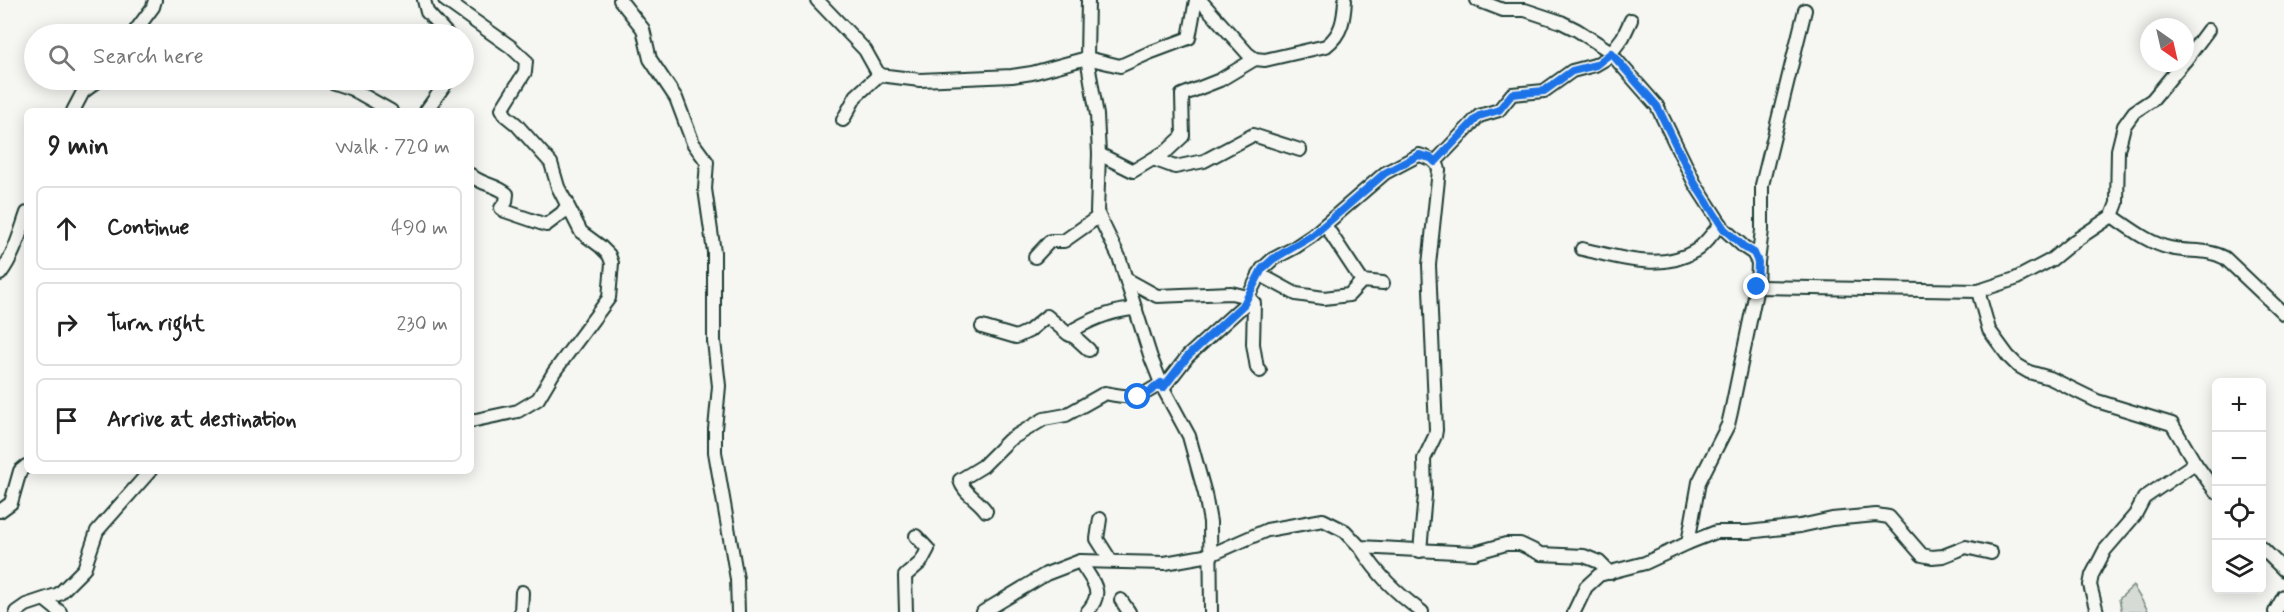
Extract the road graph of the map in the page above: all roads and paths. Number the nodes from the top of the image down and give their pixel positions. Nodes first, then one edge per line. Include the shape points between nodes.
1 (155, 0) edge
2 (424, 0) edge
3 (445, 0) edge
4 (620, 0) edge
5 (817, 0) edge
6 (1088, 0) edge
7 (1198, 0) edge
8 (1345, 0) edge
9 (1477, 0) edge
10 (1805, 10) dead end
11 (1631, 20) dead end
12 (140, 24) edge
13 (438, 24) edge
14 (2208, 30) dead end
15 (2194, 49) edge
16 (1611, 53) junction
17 (1087, 58) junction
18 (1255, 60) junction
19 (2176, 72) edge
20 (879, 75) junction
21 (86, 90) edge
22 (354, 90) edge
23 (441, 90) edge
24 (75, 108) edge
25 (386, 108) edge
26 (428, 108) edge
27 (843, 120) dead end
28 (1300, 150) dead end
29 (1099, 154) junction
30 (1153, 159) junction
31 (1435, 162) junction
32 (474, 178) edge
33 (568, 211) junction
34 (2112, 216) junction
35 (1098, 217) junction
36 (24, 222) edge
37 (1721, 224) junction
38 (1325, 225) junction
39 (1582, 249) dead end
40 (1035, 257) dead end
41 (1758, 262) junction
42 (0, 273) edge
43 (1259, 274) junction
44 (1128, 280) junction
45 (1362, 281) junction
46 (1383, 283) dead end
47 (1757, 287) junction
48 (1978, 291) junction
49 (1248, 297) junction
50 (1136, 309) junction
51 (2284, 314) edge
52 (982, 327) dead end
53 (1076, 338) junction
54 (1089, 350) dead end
55 (1260, 371) dead end
56 (1162, 386) junction
57 (474, 420) edge
58 (2195, 463) junction
59 (24, 468) edge
60 (147, 474) edge
61 (2212, 486) edge
62 (0, 511) edge
63 (987, 511) dead end
64 (1100, 519) dead end
65 (915, 536) dead end
66 (1688, 543) junction
67 (1360, 547) junction
68 (1420, 551) junction
69 (2266, 552) edge
70 (1991, 553) dead end
71 (1210, 555) junction
72 (1080, 561) junction
73 (1111, 561) junction
74 (2284, 570) edge
75 (1610, 573) junction
76 (522, 592) dead end
77 (2284, 596) edge
78 (45, 600) junction
79 (1121, 600) dead end
80 (16, 612) edge
81 (60, 612) edge
82 (521, 612) edge
83 (738, 612) edge
84 (906, 612) edge
85 (983, 612) edge
86 (1087, 612) edge
87 (1129, 612) edge
88 (1211, 612) edge
89 (1422, 612) edge
90 (1574, 612) edge
91 (2097, 612) edge
92 (2275, 612) edge

1 - 12 street
2 - 13 street via 427,12
3 - 33 street via 526,61 525,72 502,109 551,163
4 - 83 street via 643,28 650,59 676,98 693,144 707,162 705,189 714,252 714,341 719,386 715,452 737,579
5 - 20 street via 865,50
6 - 17 street
7 - 17 street via 1189,38 1120,66
7 - 18 street
8 - 18 street via 1344,19 1334,40 1326,46
9 - 16 street via 1503,10 1525,10 1561,22
10 - 41 street via 1762,185
11 - 16 street
14 - 15 street
16 - 31 street via 1596,65 1572,71 1544,91 1512,94 1499,110 1479,116
16 - 37 street via 1657,106 1695,184
17 - 20 street via 1012,76 920,80
17 - 29 street
18 - 30 street via 1182,95 1183,136
19 - 34 street via 2124,126 2118,150 2117,203
20 - 27 street via 856,96
21 - 24 street
22 - 25 street
23 - 26 street
28 - 30 street via 1253,135 1204,161 1175,167
29 - 30 street via 1133,171
29 - 35 street via 1095,207
31 - 38 street via 1419,155 1385,173
31 - 68 street via 1439,170 1429,265 1436,429 1424,459
32 - 33 street via 507,194 501,208 517,216 546,225
33 - 57 street via 580,232 609,255 609,298 538,399 518,411
34 - 48 street via 2051,260 2015,279
34 - 51 street via 2156,244 2217,253
35 - 40 street via 1064,241 1050,241
35 - 44 street
36 - 42 street
37 - 39 street via 1696,250 1670,260 1640,261
37 - 41 street via 1754,253
38 - 43 street via 1273,259
38 - 45 street
41 - 47 street
43 - 45 street via 1296,294 1324,298 1349,295
43 - 49 street
44 - 49 street via 1157,296 1231,292
44 - 50 street
45 - 46 street
47 - 48 street
47 - 66 street via 1728,425 1700,482
48 - 58 street via 1989,330 2017,365 2097,401 2172,424
49 - 55 street via 1254,303 1253,344
49 - 56 street
50 - 53 street via 1092,319 1075,329
50 - 56 street
52 - 53 street via 1016,337 1047,316
53 - 54 street
56 - 63 street via 1130,398 1105,393 1066,416 1044,419 1009,440 984,466 960,480 962,487
56 - 71 street via 1189,436 1210,522
58 - 61 street
58 - 91 street via 2144,498 2105,550 2090,585
59 - 62 street via 11,502
60 - 78 street via 98,531 84,568 59,594
64 - 73 street via 1097,539
65 - 84 street via 928,549 921,562 905,576
66 - 70 street via 1716,532 1748,532 1876,515 1889,517 1922,555 1942,556 1966,547
66 - 75 street via 1645,563
67 - 68 street
67 - 71 street via 1345,531 1323,520 1267,530
67 - 89 street via 1392,589
68 - 75 street via 1474,553 1520,544 1541,554 1584,556 1599,562
69 - 74 street
71 - 73 street via 1165,563
71 - 88 street
72 - 73 street
72 - 85 street via 1046,574
72 - 86 street via 1098,592 1096,602
75 - 90 street via 1599,575 1586,587
76 - 82 street
77 - 92 street
78 - 80 street
78 - 81 street
79 - 87 street

